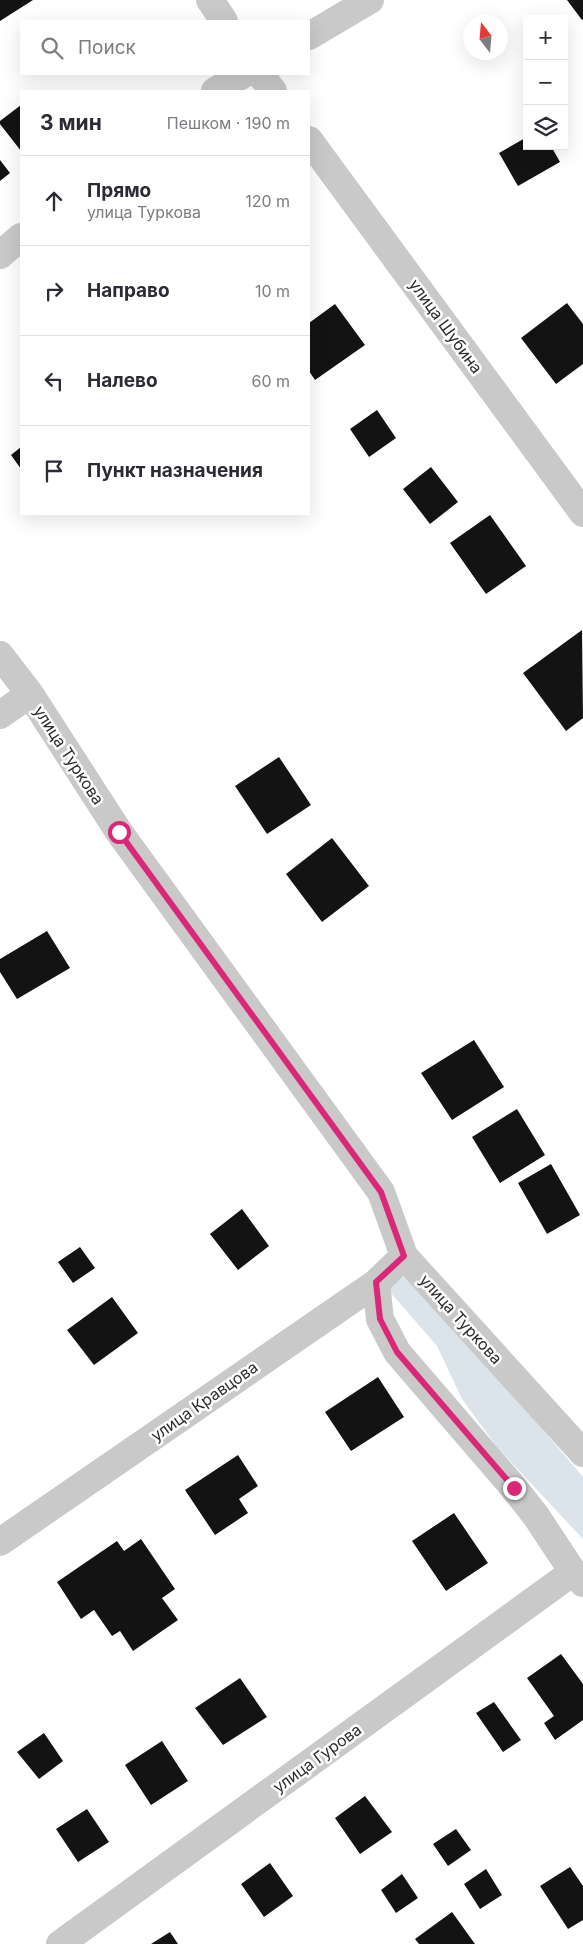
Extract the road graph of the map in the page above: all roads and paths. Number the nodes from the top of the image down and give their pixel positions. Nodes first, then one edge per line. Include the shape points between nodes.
1 (210, 0) edge
2 (370, 0) edge
3 (223, 20) edge
4 (310, 35) edge
5 (242, 75) edge
6 (261, 75) edge
7 (217, 90) edge
8 (272, 90) edge
9 (310, 141) edge
10 (20, 238) edge
11 (0, 255) edge
12 (583, 512) edge
13 (0, 655) edge
14 (30, 694) junction
15 (0, 715) edge
16 (404, 1256) junction
17 (376, 1282) junction
18 (583, 1453) edge
19 (0, 1542) edge
20 (578, 1578) edge
21 (60, 1944) edge

1 - 3 street
2 - 4 street
5 - 7 street
6 - 8 street
9 - 12 street, улица Шубина
10 - 11 street
13 - 14 street, улица Туркова
14 - 15 street
14 - 16 street, улица Туркова via 119,832 381,1192
16 - 17 street, улица Кравцова
16 - 18 street, улица Туркова
17 - 19 street, улица Кравцова
17 - 20 street via 380,1319 397,1352 514,1488
20 - 21 street, улица Гурова

